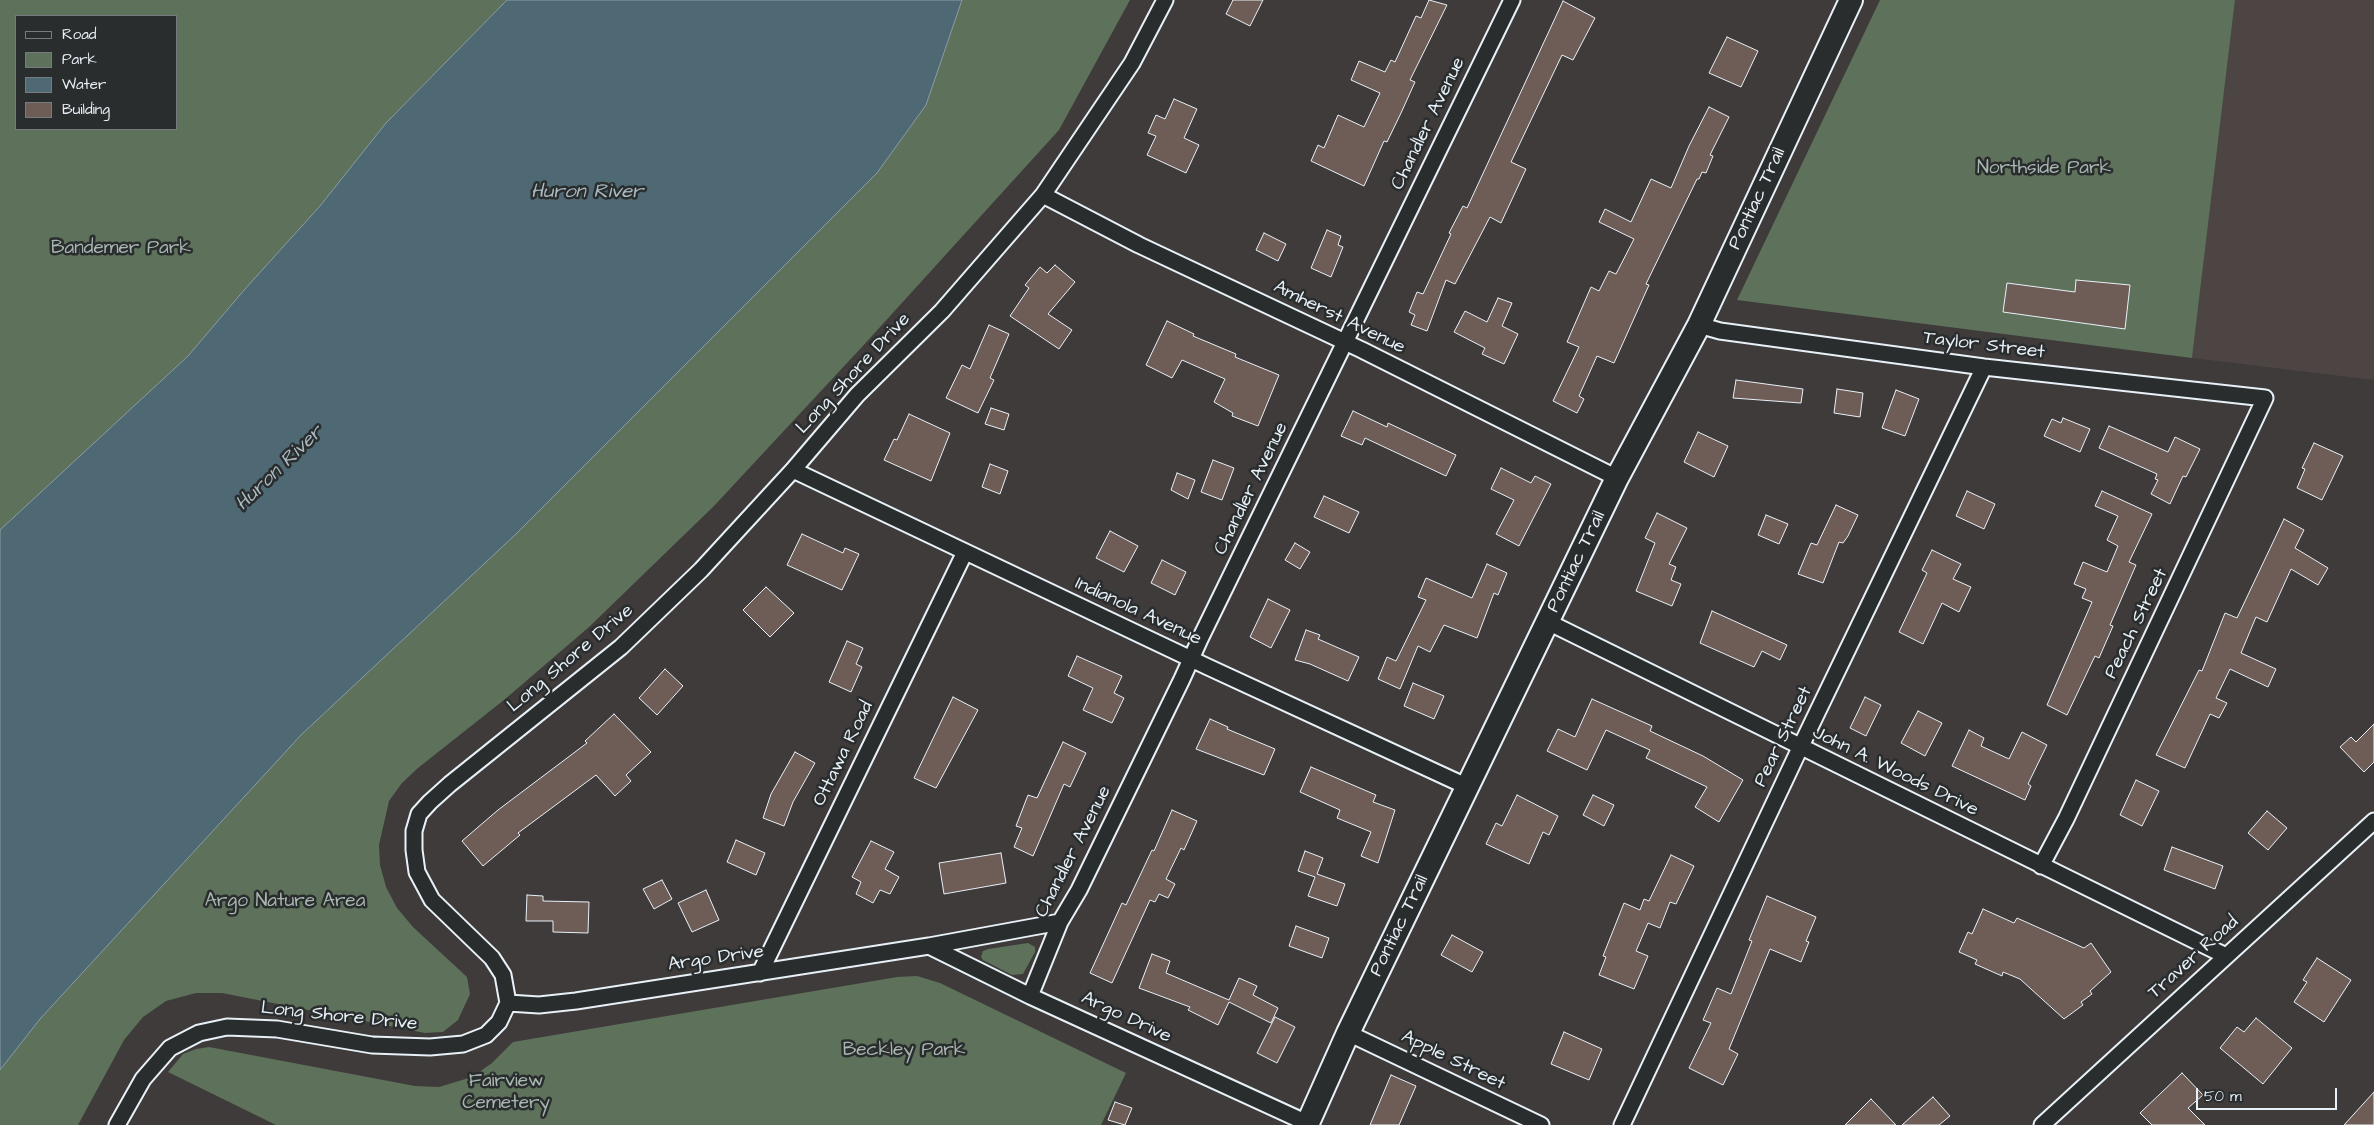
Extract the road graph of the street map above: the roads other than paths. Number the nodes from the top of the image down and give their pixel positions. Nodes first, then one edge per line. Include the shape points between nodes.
1 (1165, 0) edge
2 (1512, 0) edge
3 (1851, 0) edge
4 (1043, 195) junction
5 (1699, 325) junction
6 (1346, 342) junction
7 (1984, 367) junction
8 (2265, 398) joint
9 (793, 470) junction
10 (1617, 478) junction
11 (965, 552) junction
12 (1548, 622) junction
13 (1190, 659) junction
14 (1800, 748) junction
15 (1468, 787) junction
16 (2374, 821) edge
17 (2041, 866) junction
18 (1060, 922) junction
19 (929, 946) junction
20 (2226, 956) junction
21 (760, 973) junction
22 (1030, 996) junction
23 (508, 1003) junction
24 (1348, 1033) junction
25 (1307, 1124) edge
26 (118, 1125) edge
27 (1541, 1125) edge
28 (1622, 1125) edge
29 (2042, 1125) edge

1 - 4 street, Long Shore Drive via 1132,63
2 - 6 street, Chandler Avenue
3 - 5 main road, Pontiac Trail
4 - 6 street, Amherst Avenue via 1139,245
4 - 9 street, Long Shore Drive via 942,311 857,395
5 - 7 street, Taylor Street via 1720,331
5 - 10 main road, Pontiac Trail
6 - 10 street, Amherst Avenue
6 - 13 street, Chandler Avenue
7 - 8 street, Taylor Street
7 - 14 street, Pear Street
8 - 17 street, Peach Street
9 - 11 street, Indianola Avenue
9 - 23 street, Long Shore Drive via 701,570 620,647 443,790 419,814 414,831 414,850 417,872 424,887 432,900 492,958 503,975
10 - 12 main road, Pontiac Trail
11 - 13 street, Indianola Avenue
11 - 21 street, Ottawa Road
12 - 14 street, John A. Woods Drive
12 - 15 main road, Pontiac Trail
13 - 15 street, Indianola Avenue
13 - 18 street, Chandler Avenue via 1079,890
14 - 17 street, John A. Woods Drive
14 - 28 street, Pear Street
15 - 24 main road, Pontiac Trail
16 - 20 street, Traver Road
17 - 20 street, John A. Woods Drive
18 - 19 street, Argo Drive
18 - 22 street, Chandler Avenue
19 - 21 street, Argo Drive
19 - 22 street, Argo Drive
20 - 29 street, Traver Road
21 - 23 street, Argo Drive via 576,1001 538,1005
22 - 25 street, Argo Drive
23 - 26 street, Long Shore Drive via 499,1022 486,1035 464,1044 430,1047 372,1045 277,1029 227,1027 199,1032 170,1048 143,1079
24 - 25 main road, Pontiac Trail
24 - 27 street, Apple Street

